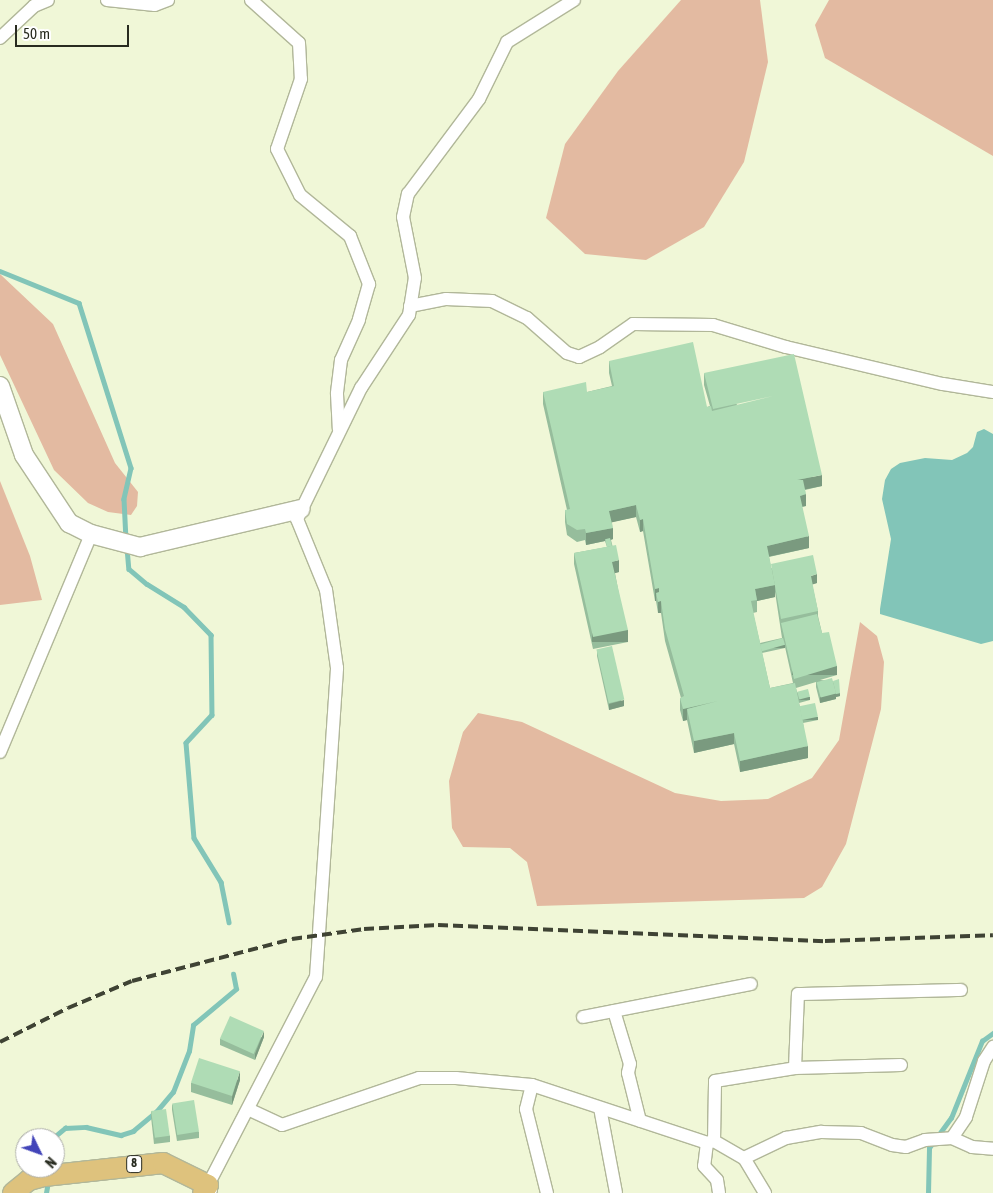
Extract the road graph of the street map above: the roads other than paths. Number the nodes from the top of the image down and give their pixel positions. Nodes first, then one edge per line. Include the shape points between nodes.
1 (48, 0) edge
2 (107, 0) edge
3 (168, 0) edge
4 (251, 0) edge
5 (574, 0) edge
6 (0, 38) edge
7 (410, 306) junction
8 (0, 386) edge
9 (993, 392) edge
10 (339, 430) junction
11 (301, 509) junction
12 (91, 534) junction
13 (0, 752) edge
14 (751, 984) dead end
15 (961, 990) dead end
16 (614, 1010) junction
17 (583, 1016) dead end
18 (993, 1047) edge
19 (901, 1065) dead end
20 (795, 1068) junction
21 (532, 1086) junction
22 (600, 1108) junction
23 (250, 1110) junction
24 (640, 1121) junction
25 (949, 1138) junction
26 (710, 1142) junction
27 (993, 1149) edge
28 (744, 1158) junction
29 (208, 1190) edge
30 (14, 1193) edge
31 (547, 1193) edge
32 (616, 1193) edge
33 (719, 1193) edge
34 (766, 1193) edge

1 - 6 street via 34,6
2 - 3 street via 154,5
4 - 10 street via 299,44 301,79 277,149 300,195 350,236 369,284 359,320 341,360 337,394
5 - 7 street via 507,42 479,99 408,194 403,217 415,278
7 - 9 street via 446,299 492,301 527,318 567,354 579,357 633,324 714,325 786,347 943,384
7 - 10 street via 409,315 360,388
8 - 12 street via 24,455 69,523
10 - 11 street
11 - 12 street via 140,547
11 - 23 street via 297,519 326,590 337,668 322,915 316,977
12 - 13 street
14 - 16 street
15 - 20 street via 798,994
16 - 17 street
16 - 24 street via 630,1064 628,1073
18 - 25 street via 984,1061 966,1116
19 - 20 street
20 - 26 street via 715,1081
21 - 22 street
21 - 23 street via 419,1078 282,1125
21 - 31 street via 526,1109
22 - 24 street
22 - 32 street
23 - 29 street
24 - 26 street
25 - 27 street via 972,1147
25 - 28 street via 925,1140 906,1147 861,1133 822,1132 779,1141
26 - 28 street
26 - 33 street via 704,1166 717,1180
28 - 34 street
29 - 30 main road, 8 via 163,1163 50,1175 29,1180

